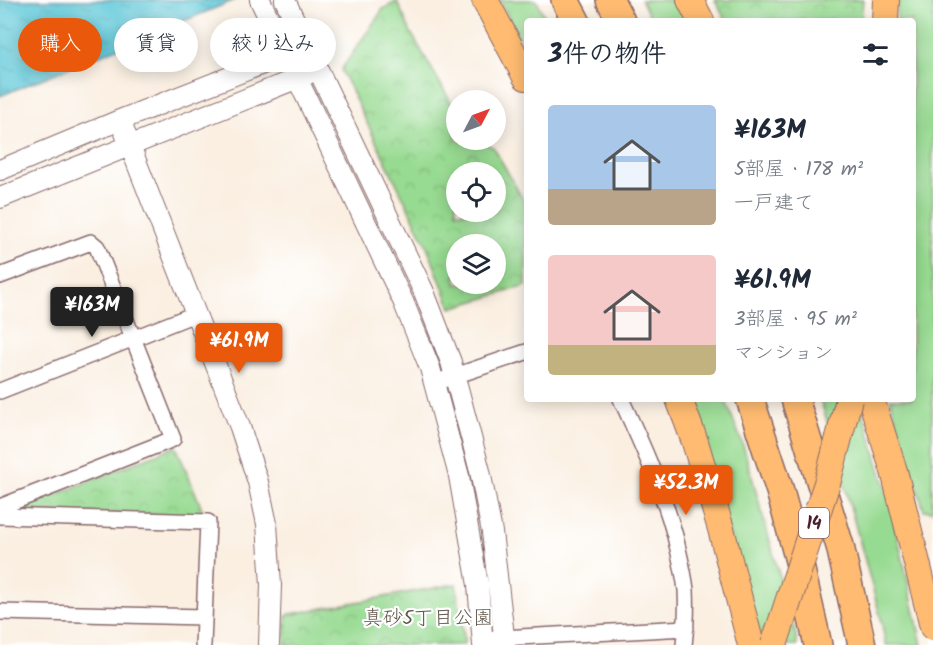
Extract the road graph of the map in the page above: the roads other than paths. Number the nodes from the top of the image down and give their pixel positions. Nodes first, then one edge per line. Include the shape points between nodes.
1 (260, 0) edge
2 (285, 0) edge
3 (485, 0) edge
4 (565, 0) edge
5 (610, 0) edge
6 (690, 0) edge
7 (886, 0) edge
8 (269, 18) edge
9 (294, 18) edge
10 (574, 18) edge
11 (619, 18) edge
12 (699, 18) edge
13 (885, 18) edge
14 (243, 72) edge
15 (294, 72) edge
16 (312, 72) edge
17 (320, 72) edge
18 (524, 73) edge
19 (297, 79) junction
20 (120, 120) junction
21 (130, 145) junction
22 (0, 170) edge
23 (0, 198) edge
24 (0, 276) edge
25 (195, 314) junction
26 (134, 339) junction
27 (524, 353) edge
28 (456, 376) junction
29 (434, 383) junction
30 (0, 391) edge
31 (622, 402) edge
32 (680, 402) edge
33 (751, 402) edge
34 (796, 402) edge
35 (848, 402) edge
36 (872, 402) edge
37 (0, 507) edge
38 (0, 516) edge
39 (0, 612) edge
40 (203, 617) junction
41 (933, 627) edge
42 (686, 628) junction
43 (584, 639) edge
44 (504, 641) edge
45 (482, 642) edge
46 (202, 645) edge
47 (269, 645) edge
48 (684, 645) edge
49 (751, 645) edge
50 (774, 645) edge
51 (818, 645) edge
52 (862, 645) edge

1 - 8 street
2 - 9 street
3 - 18 highway
4 - 10 highway
5 - 11 highway
6 - 12 highway
7 - 13 highway
14 - 20 street
15 - 19 street
16 - 19 street
17 - 28 street via 424,292
19 - 21 street
19 - 29 street via 403,301
20 - 21 street
20 - 22 street
21 - 23 street
21 - 25 street
24 - 26 street via 91,242 97,247
25 - 26 street
25 - 47 street via 240,427 263,502 271,585
26 - 30 street
26 - 37 street via 172,439
27 - 28 street
28 - 29 street
28 - 44 street via 492,532
29 - 45 street via 470,534
31 - 42 street via 652,470 681,558
32 - 49 highway via 721,529
33 - 51 highway via 780,491
34 - 52 highway via 840,546
35 - 50 highway, 14, bridge via 828,480
36 - 41 highway via 894,471
38 - 40 street via 208,522
39 - 40 street
40 - 46 street
42 - 43 street
42 - 48 street
43 - 44 street
44 - 45 street

